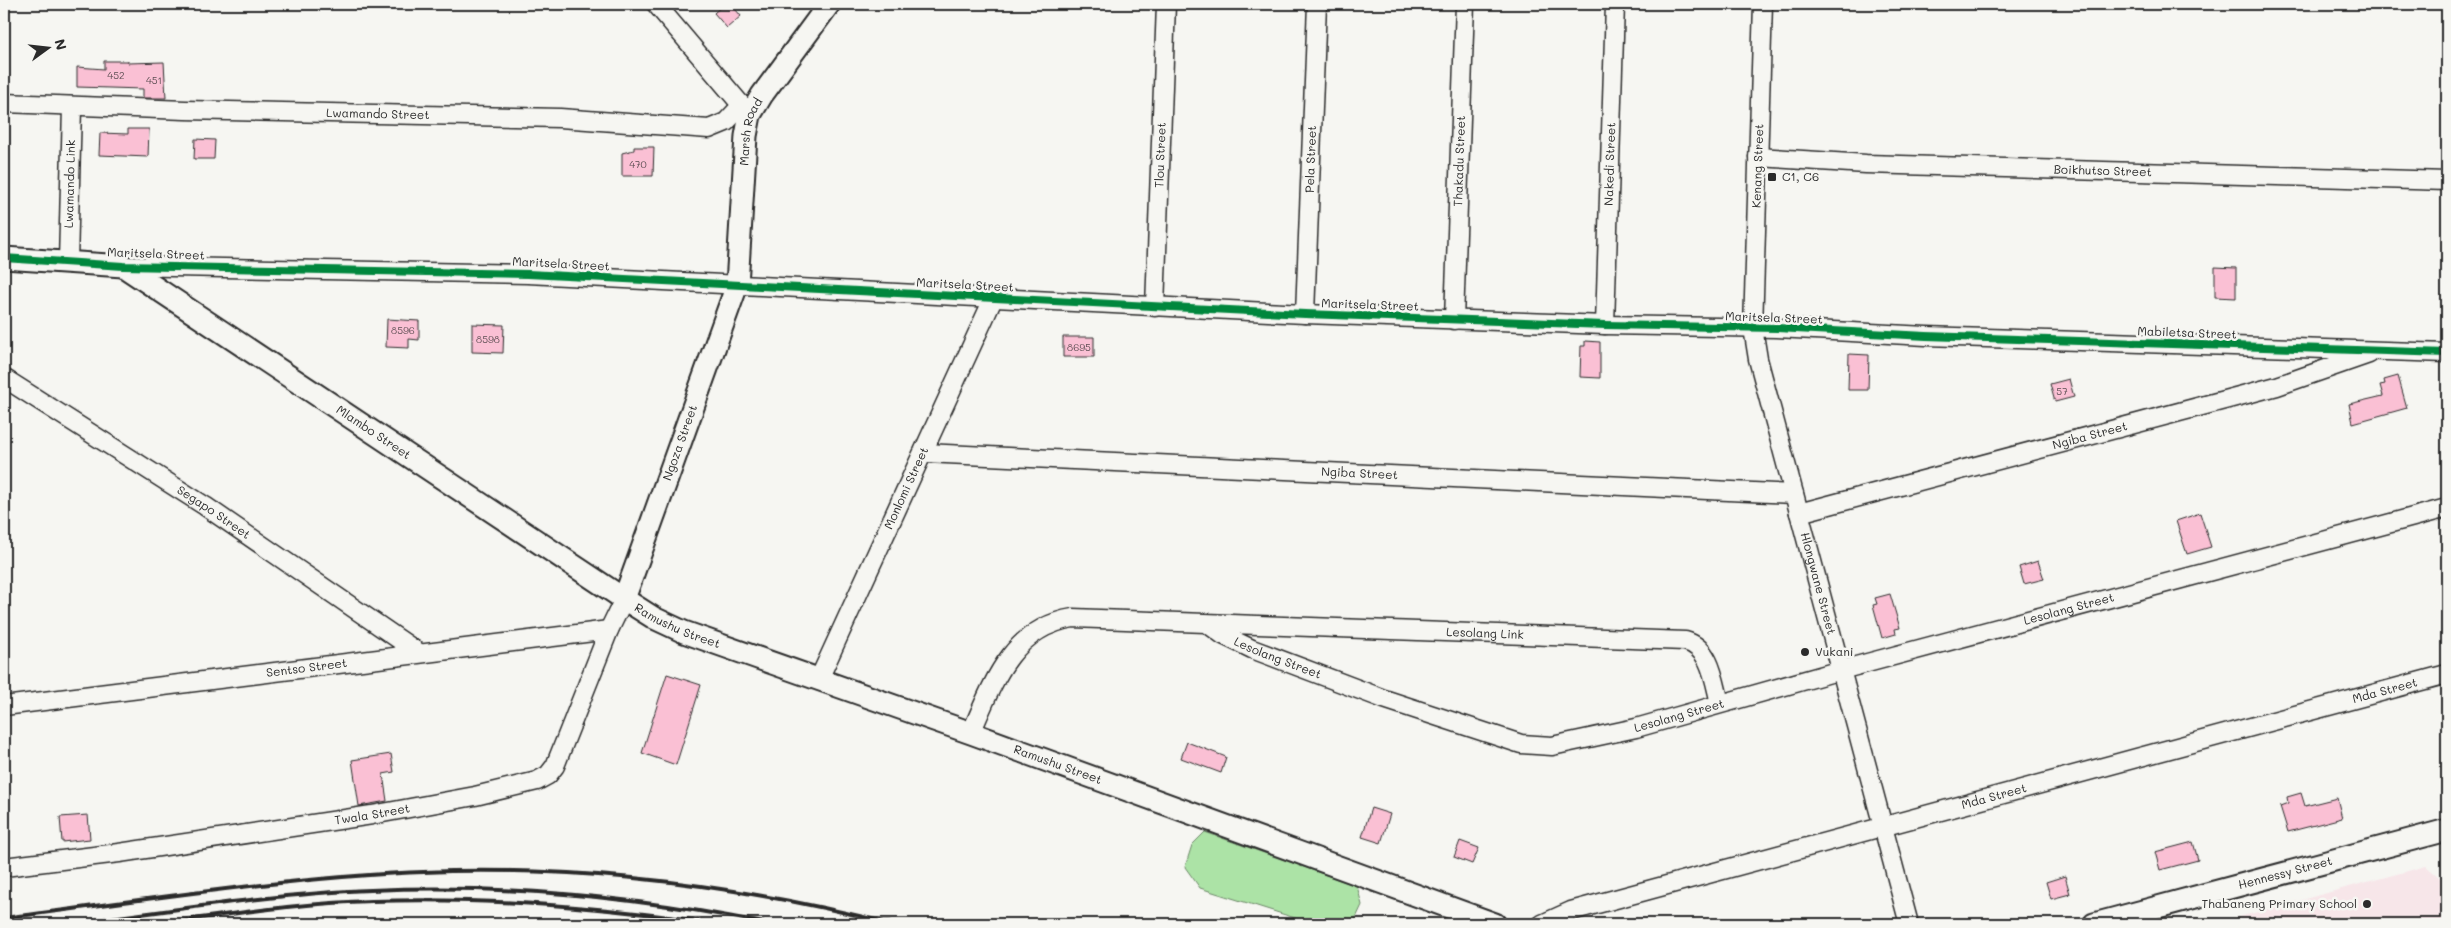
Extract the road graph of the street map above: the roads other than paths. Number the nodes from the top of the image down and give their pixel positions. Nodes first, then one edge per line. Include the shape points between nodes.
1 (656, 4) edge
2 (829, 4) edge
3 (1166, 4) edge
4 (1317, 4) edge
5 (1465, 4) edge
6 (1615, 4) edge
7 (1763, 4) edge
8 (4, 103) edge
9 (72, 107) junction
10 (746, 110) junction
11 (1758, 157) junction
12 (2447, 181) edge
13 (4, 258) edge
14 (68, 262) junction
15 (123, 266) junction
16 (738, 286) junction
17 (994, 297) junction
18 (1156, 307) junction
19 (1305, 314) junction
20 (1454, 320) junction
21 (1605, 325) junction
22 (1753, 328) junction
23 (1926, 336) joint
24 (2379, 351) junction
25 (2447, 353) edge
26 (4, 378) edge
27 (925, 453) junction
28 (1794, 494) junction
29 (2447, 508) edge
30 (1799, 513) junction
31 (624, 599) junction
32 (1208, 624) junction
33 (609, 630) junction
34 (419, 652) junction
35 (1841, 670) junction
36 (2447, 674) edge
37 (819, 679) junction
38 (1720, 703) junction
39 (4, 706) edge
40 (971, 733) junction
41 (1882, 826) junction
42 (2447, 830) edge
43 (4, 867) edge
44 (1494, 924) edge
45 (1542, 924) edge
46 (1909, 924) edge
47 (2094, 924) edge

1 - 10 street
2 - 10 street, Marsh Road via 762,95
3 - 18 street, Tlou Street
4 - 19 street, Pela Street
5 - 20 street, Thakadu Street
6 - 21 street, Nakedi Street
7 - 11 street, Kenang Street
8 - 9 street, Lwamando Street
9 - 10 street, Lwamando Street via 560,118 709,129
9 - 14 street, Lwamando Link
10 - 16 street, Marsh Road
11 - 12 street, Boikhutso Street via 1866,164
11 - 22 street, Kenang Street
13 - 14 street, Maritsela Street
14 - 15 street, Maritsela Street
15 - 16 street, Maritsela Street via 429,270
15 - 31 street, Mlambo Street
16 - 17 street, Maritsela Street
16 - 31 street, Ngoza Street
17 - 18 street, Maritsela Street
17 - 27 street, Monlomi Street
18 - 19 street, Maritsela Street
19 - 20 street, Maritsela Street
20 - 21 street, Maritsela Street
21 - 22 street, Maritsela Street
22 - 23 street, Maritsela Street
22 - 28 street, Hlongwane Street via 1758,359
23 - 24 street, Mabiletsa Street
24 - 25 street, Mabiletsa Street
24 - 30 street, Ngiba Street via 2277,386
26 - 34 street, Segapo Street via 205,506
27 - 28 street, Ngiba Street
27 - 37 street, Monlomi Street
28 - 30 street, Hlongwane Street
29 - 35 street, Lesolang Street
30 - 35 street, Hlongwane Street
31 - 33 street, Twala Street
31 - 37 street, Ramushu Street via 684,632
32 - 38 street, Lesolang Street via 1223,635 1271,657 1384,699 1521,744 1556,745 1636,728
32 - 38 street, Lesolang Link via 1685,640 1704,652
32 - 40 street via 1092,618 1073,618 1048,624 1013,652
33 - 34 street, Sentso Street
33 - 43 street, Twala Street via 555,766 537,781 372,815
34 - 39 street, Sentso Street
35 - 38 street, Lesolang Street
35 - 41 street, Hlongwane Street
36 - 41 street, Mda Street
37 - 40 street, Ramushu Street
40 - 44 street, Ramushu Street
41 - 45 street, Mda Street via 1571,912
41 - 46 street, Hlongwane Street
42 - 47 street, Hennessy Street

